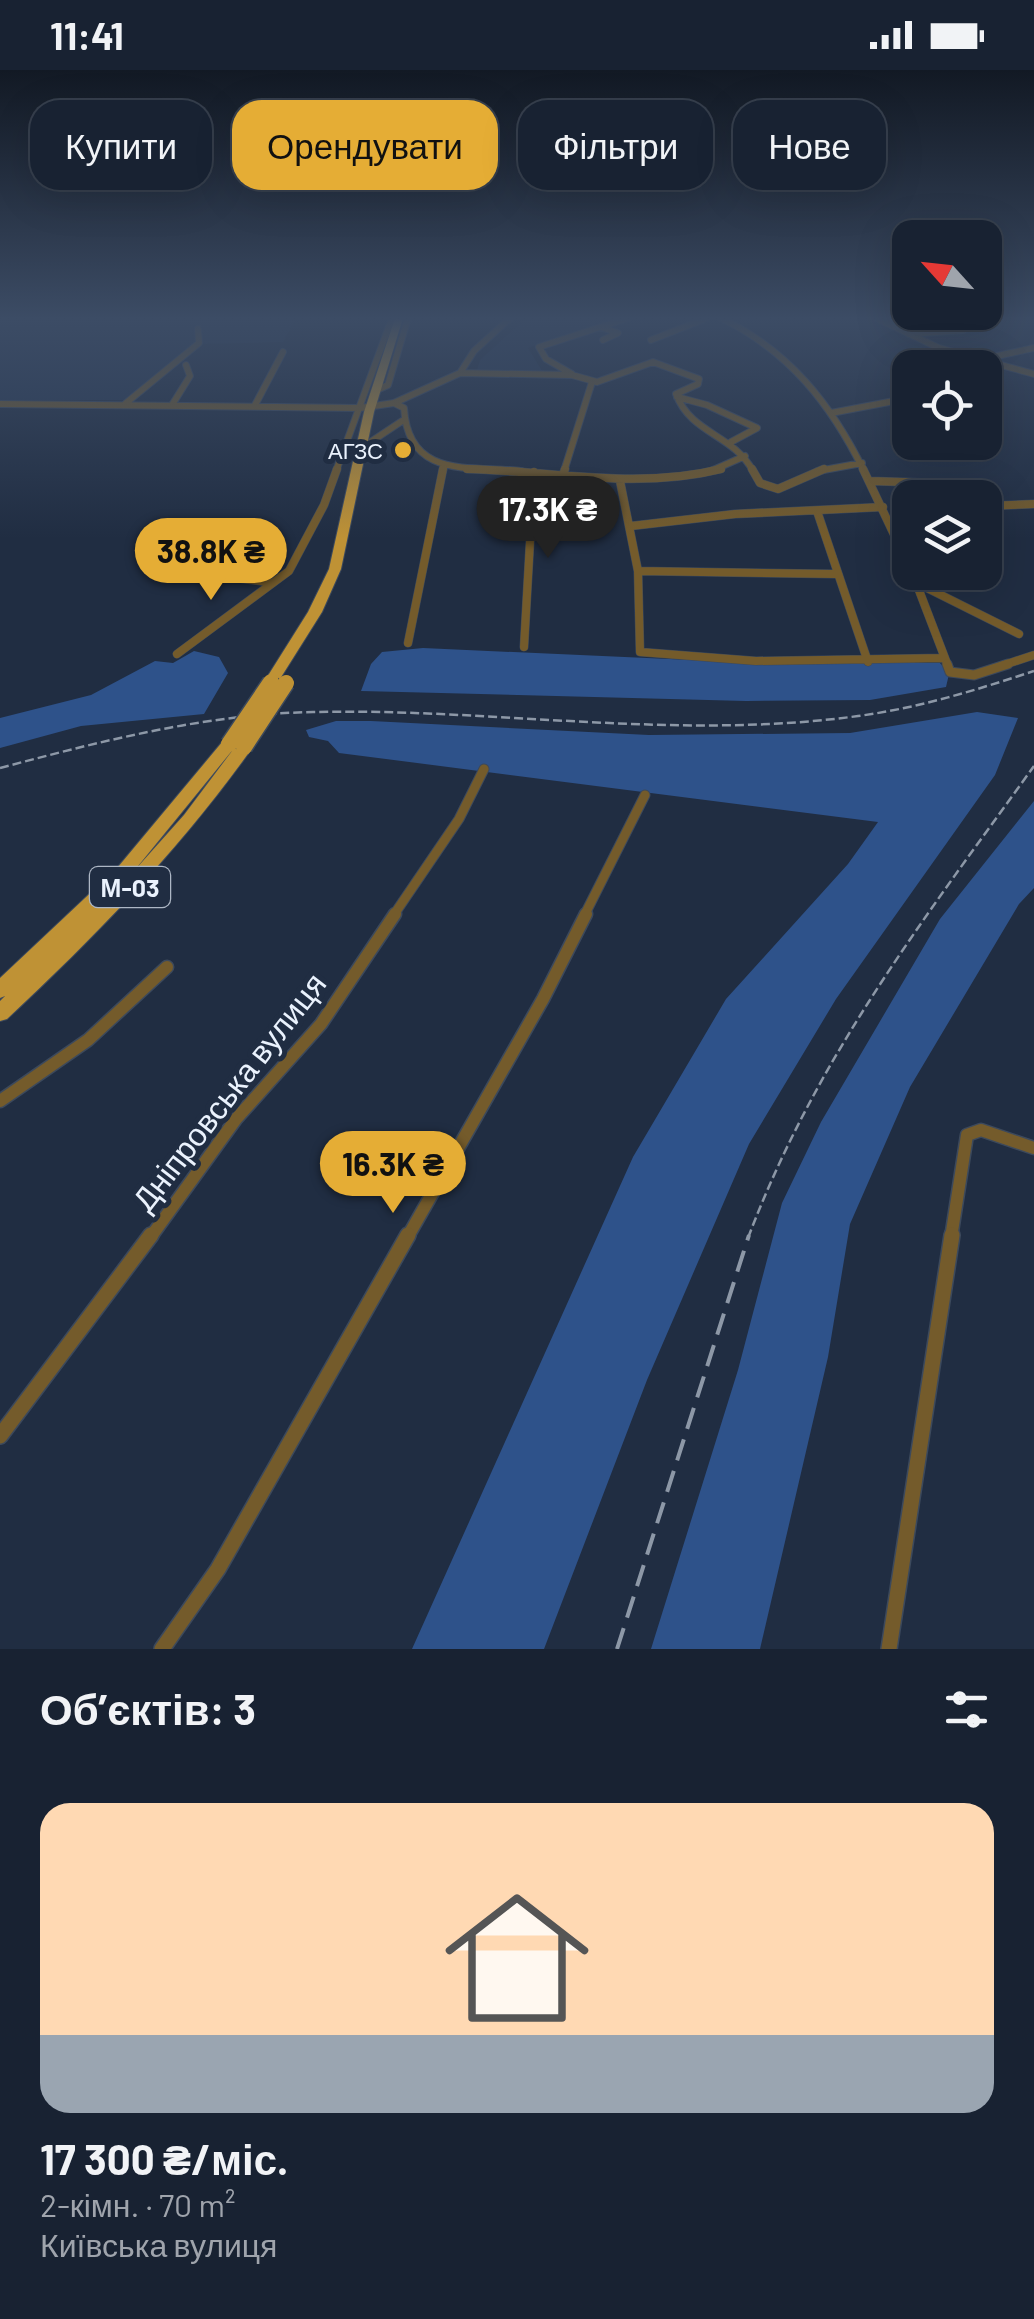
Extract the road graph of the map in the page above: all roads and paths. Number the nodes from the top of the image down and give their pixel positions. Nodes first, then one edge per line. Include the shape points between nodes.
1 (140, 392) edge
2 (180, 392) edge
3 (262, 392) edge
4 (366, 392) edge
5 (378, 392) edge
6 (419, 392) edge
7 (589, 392) edge
8 (682, 392) edge
9 (816, 392) edge
10 (676, 396) junction
11 (892, 401) edge
12 (126, 403) junction
13 (394, 403) junction
14 (0, 404) edge
15 (172, 404) junction
16 (375, 404) junction
17 (255, 405) junction
18 (360, 408) junction
19 (831, 412) junction
20 (402, 421) junction
21 (372, 442) junction
22 (731, 442) junction
23 (745, 456) junction
24 (862, 464) junction
25 (444, 466) junction
26 (534, 472) junction
27 (563, 475) junction
28 (620, 481) junction
29 (870, 481) junction
30 (892, 482) edge
31 (1034, 504) edge
32 (1002, 505) edge
33 (882, 507) junction
34 (817, 511) junction
35 (631, 526) junction
36 (892, 529) edge
37 (190, 532) dead end
38 (638, 572) junction
39 (836, 574) junction
40 (269, 582) junction
41 (919, 590) edge
42 (931, 590) edge
43 (1019, 634) dead end
44 (408, 642) dead end
45 (524, 647) dead end
46 (177, 654) dead end
47 (1034, 655) edge
48 (943, 658) junction
49 (868, 662) junction
50 (279, 682) junction
51 (236, 746) junction
52 (484, 769) dead end
53 (645, 796) dead end
54 (167, 967) dead end
55 (0, 990) edge
56 (0, 1013) edge
57 (0, 1102) edge
58 (1034, 1148) edge
59 (0, 1436) edge
60 (162, 1649) edge
61 (888, 1649) edge

1 - 12 street
2 - 15 street
3 - 17 street
4 - 18 street
5 - 16 highway, М-03
6 - 13 street
7 - 27 street
8 - 10 street
9 - 19 street
10 - 22 street via 689,419
10 - 22 street via 700,400 757,428
11 - 19 street
12 - 14 street
12 - 15 street
13 - 16 street
13 - 20 street via 404,408
15 - 17 street
16 - 18 street
16 - 21 highway, М-03
16 - 50 highway, М-03 via 335,569
17 - 18 street
18 - 40 street via 308,537 289,571
19 - 24 street
20 - 21 street
20 - 25 street via 418,448
21 - 50 highway, М-03 via 345,568
22 - 23 street
23 - 24 street via 757,481 776,489 827,467
23 - 28 street via 716,469
24 - 29 street
25 - 26 street
25 - 44 street
26 - 27 street
26 - 45 street
27 - 28 street
28 - 35 street
29 - 30 street
29 - 33 street
31 - 32 street
33 - 34 street
33 - 36 street
34 - 35 street
34 - 39 street
35 - 38 street
37 - 40 street via 163,570
38 - 39 street
38 - 49 street via 640,652
39 - 49 street
40 - 46 street
41 - 48 street
42 - 43 street
47 - 48 street via 963,677 950,672
48 - 49 street
50 - 51 highway, М-03, bridge
51 - 55 highway, М-03 via 124,871
51 - 56 highway, М-03 via 214,790 140,876
52 - 59 street, Дніпровська вулиця via 459,819 320,1024 236,1119
53 - 60 street via 543,999 218,1569
54 - 57 street via 120,1014
58 - 61 street via 982,1130 968,1135

